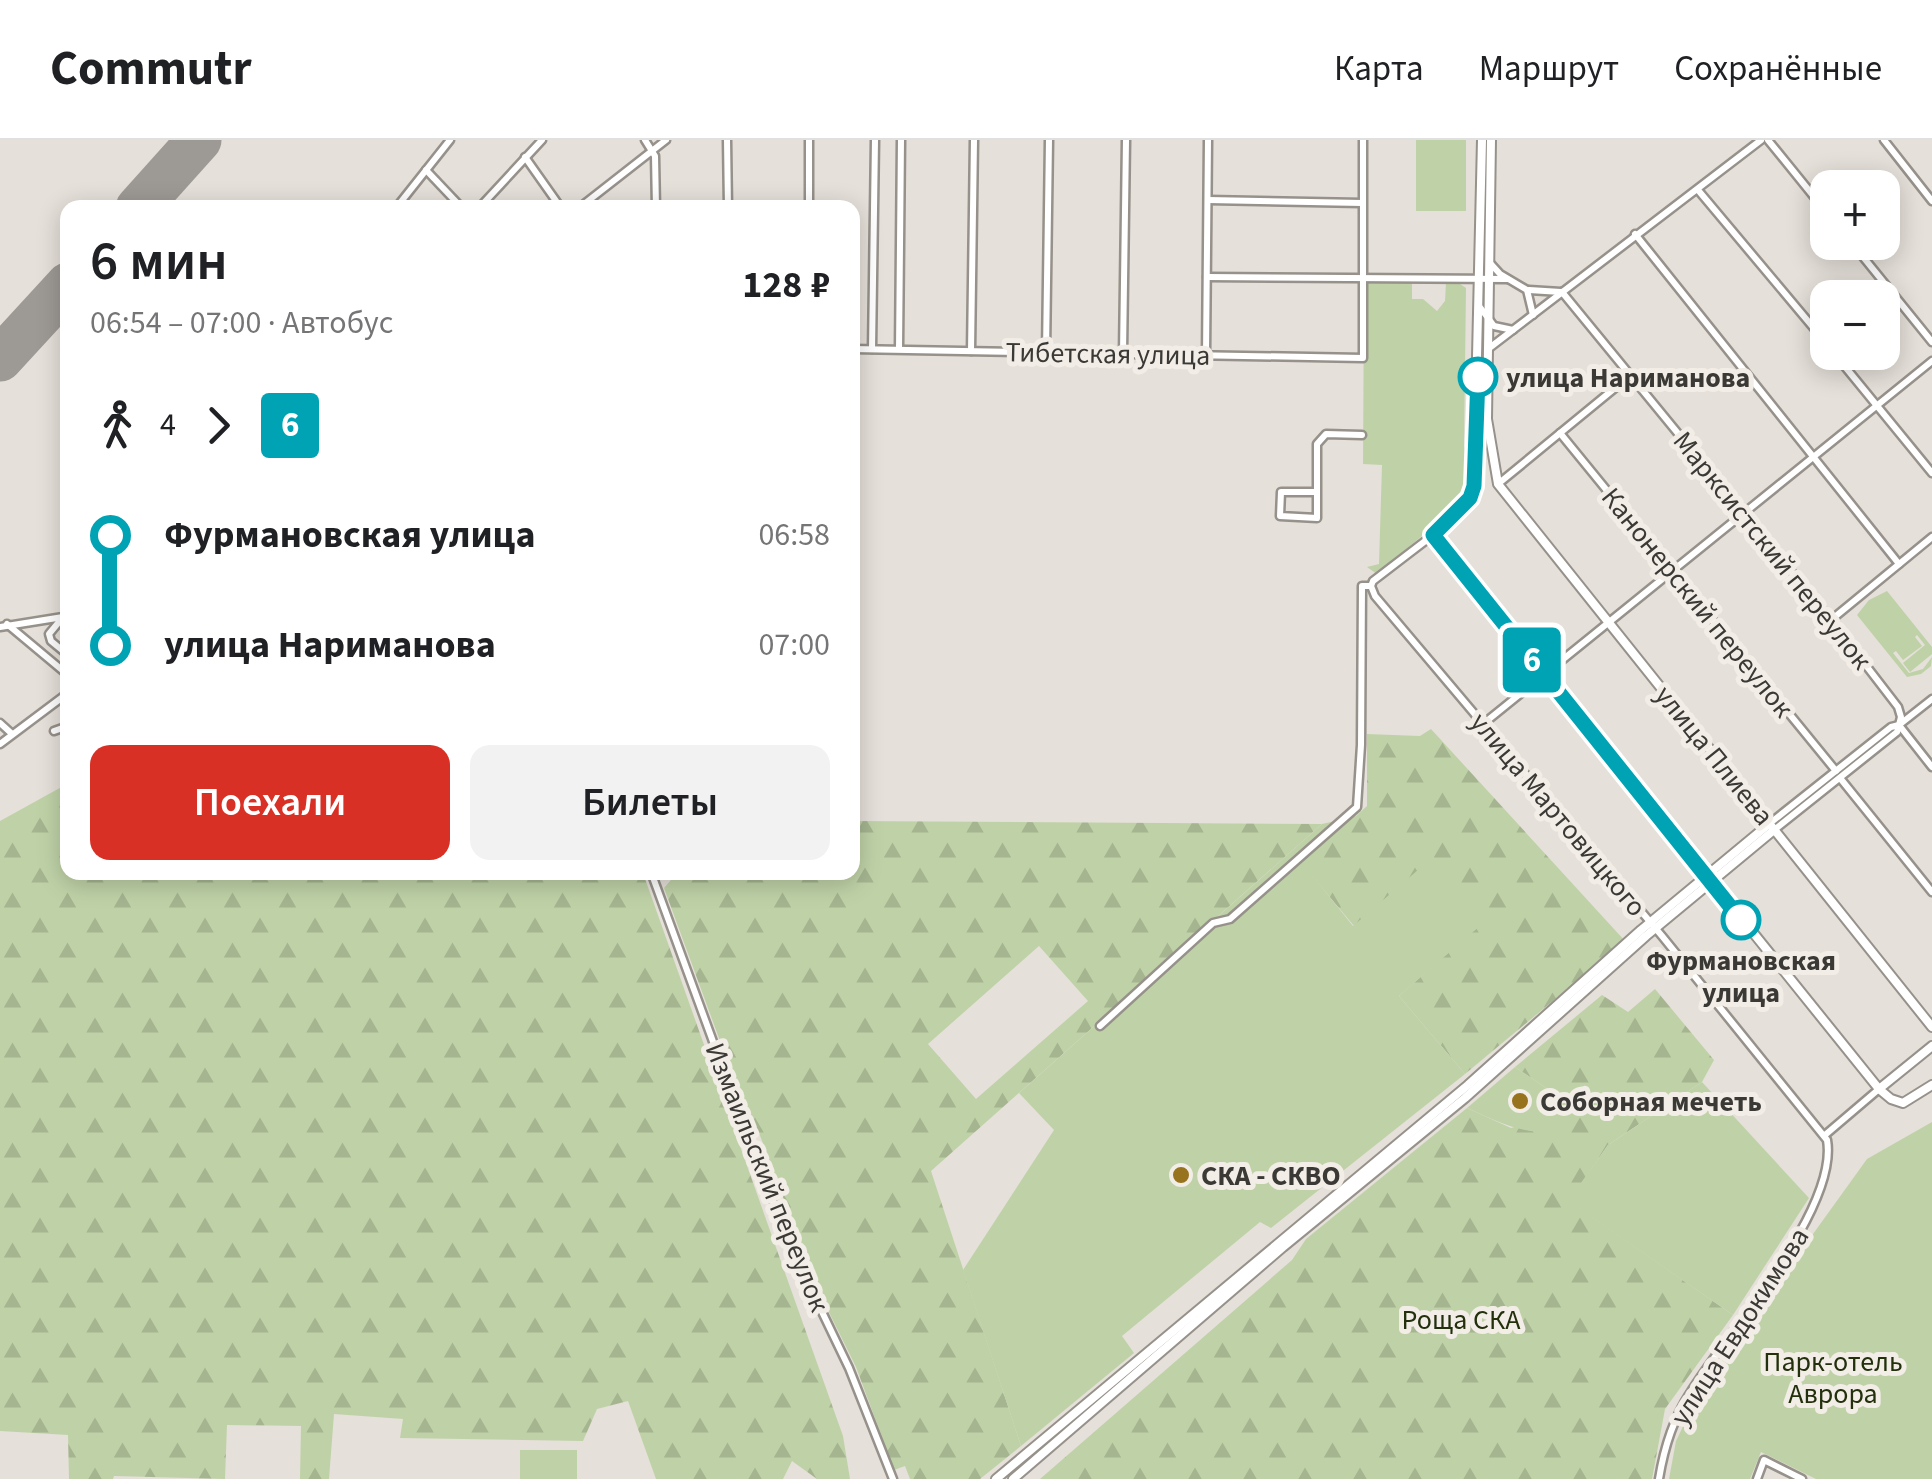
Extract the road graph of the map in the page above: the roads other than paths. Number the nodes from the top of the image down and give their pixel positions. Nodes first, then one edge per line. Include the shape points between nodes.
1 (450, 140) edge
2 (542, 140) edge
3 (644, 140) edge
4 (666, 140) edge
5 (727, 140) edge
6 (810, 140) edge
7 (876, 140) edge
8 (901, 140) edge
9 (974, 140) edge
10 (1049, 140) edge
11 (1126, 140) edge
12 (1208, 140) edge
13 (1363, 140) edge
14 (1482, 140) edge
15 (1491, 140) edge
16 (1764, 140) edge
17 (1884, 140) edge
18 (653, 151) junction
19 (525, 157) junction
20 (426, 170) junction
21 (1698, 190) junction
22 (1810, 193) edge
23 (402, 200) edge
24 (454, 200) edge
25 (486, 200) edge
26 (555, 200) edge
27 (589, 200) edge
28 (656, 200) edge
29 (728, 200) edge
30 (809, 200) edge
31 (1208, 200) junction
32 (1932, 201) edge
33 (1362, 203) junction
34 (1635, 234) junction
35 (1866, 260) edge
36 (1490, 262) junction
37 (1207, 277) junction
38 (1362, 278) junction
39 (1507, 279) junction
40 (1486, 281) junction
41 (1527, 290) junction
42 (1562, 292) junction
43 (1479, 301) junction
44 (1533, 316) junction
45 (1488, 321) junction
46 (1810, 324) edge
47 (1514, 330) junction
48 (1932, 342) edge
49 (860, 349) edge
50 (872, 349) junction
51 (1488, 349) junction
52 (899, 350) junction
53 (972, 350) junction
54 (1046, 352) junction
55 (1123, 354) junction
56 (1206, 355) junction
57 (1932, 361) edge
58 (1848, 370) edge
59 (1632, 374) junction
60 (1877, 405) junction
61 (1560, 433) junction
62 (1362, 435) dead end
63 (1814, 456) junction
64 (1932, 473) edge
65 (1498, 484) junction
66 (1317, 492) junction
67 (1743, 512) junction
68 (1433, 535) junction
69 (1932, 537) edge
70 (1899, 564) junction
71 (1671, 571) junction
72 (1371, 586) junction
73 (60, 615) edge
74 (1831, 620) junction
75 (60, 621) edge
76 (1608, 622) junction
77 (4, 626) edge
78 (60, 648) edge
79 (60, 669) edge
80 (1544, 675) junction
81 (60, 698) edge
82 (1932, 699) edge
83 (0, 723) edge
84 (1483, 724) junction
85 (1899, 726) junction
86 (60, 729) edge
87 (54, 731) dead end
88 (12, 733) junction
89 (0, 744) edge
90 (1932, 767) edge
91 (1838, 775) junction
92 (1772, 827) junction
93 (1708, 879) junction
94 (654, 880) edge
95 (1932, 892) edge
96 (1653, 925) junction
97 (1100, 1026) dead end
98 (1932, 1027) edge
99 (1932, 1046) edge
100 (1932, 1085) edge
101 (1879, 1089) junction
102 (1825, 1135) junction
103 (1032, 1454) junction
104 (893, 1479) edge
105 (996, 1479) edge
106 (1013, 1479) edge
107 (1658, 1479) edge
108 (1757, 1479) edge
109 (1802, 1479) edge

1 - 20 street
2 - 19 street
3 - 18 street
4 - 18 street
5 - 29 street
6 - 30 street
7 - 50 street
8 - 52 street
9 - 53 street
10 - 54 street
11 - 55 street
12 - 31 street
13 - 33 street
14 - 40 main road
15 - 36 main road
16 - 21 street
16 - 22 street
17 - 32 street
18 - 27 street
18 - 28 street
19 - 25 street
19 - 26 street
20 - 23 street
20 - 24 street
21 - 34 street
21 - 46 street
31 - 33 street
31 - 37 street
33 - 38 street
34 - 42 street
34 - 63 street
35 - 48 street
36 - 39 street
36 - 40 main road
37 - 38 street
37 - 56 street
38 - 40 street
38 - 56 street, Тибетская улица via 1362,358
39 - 40 street
39 - 41 street
40 - 43 main road
40 - 45 main road
41 - 42 street
41 - 44 street
42 - 44 street
42 - 59 street, Марксистский переулок
43 - 45 street
43 - 68 main road via 1476,470 1470,498
44 - 47 street
45 - 47 street
45 - 51 main road
47 - 51 street
49 - 50 street, Тибетская улица
50 - 52 street, Тибетская улица
51 - 65 main road via 1488,439
52 - 53 street, Тибетская улица
53 - 54 street, Тибетская улица
54 - 55 street, Тибетская улица
55 - 56 street, Тибетская улица
57 - 60 street
58 - 60 street
59 - 61 street
59 - 67 street, Марксистский переулок
60 - 63 street
60 - 64 street
61 - 65 street
61 - 71 street, Канонерский переулок
62 - 66 street via 1326,434 1317,444
63 - 67 street
63 - 70 street
65 - 76 main road, улица Плиева
66 - 66 street via 1317,518 1280,516 1280,492
67 - 71 street
67 - 74 street, Марксистский переулок
68 - 72 street
68 - 80 main road
69 - 70 street
70 - 74 street
71 - 76 street
71 - 91 street, Канонерский переулок
72 - 84 street, улица Мартовицкого
72 - 97 street via 1362,586 1357,807 1230,919 1213,922
73 - 77 street
74 - 85 street, Марксистский переулок via 1898,707
75 - 78 street via 50,634
76 - 80 street
76 - 92 main road, улица Плиева
77 - 79 street
80 - 84 street
80 - 93 main road
81 - 88 street
82 - 85 street
83 - 88 street
84 - 96 street, улица Мартовицкого
85 - 90 street, Марксистский переулок
85 - 91 street
86 - 87 street
88 - 89 street
91 - 92 street
91 - 95 street, Канонерский переулок
92 - 93 main road
92 - 98 main road, улица Плиева
93 - 96 main road
93 - 101 main road
94 - 104 street, Измаильский переулок via 804,1281
96 - 102 street, улица Мартовицкого
96 - 103 main road via 1465,1098
99 - 101 main road
100 - 101 main road via 1903,1103
101 - 102 street
102 - 107 street, улица Евдокимова via 1827,1162 1807,1220 1689,1394 1671,1428
103 - 105 main road
103 - 106 main road
108 - 109 street via 1764,1460

